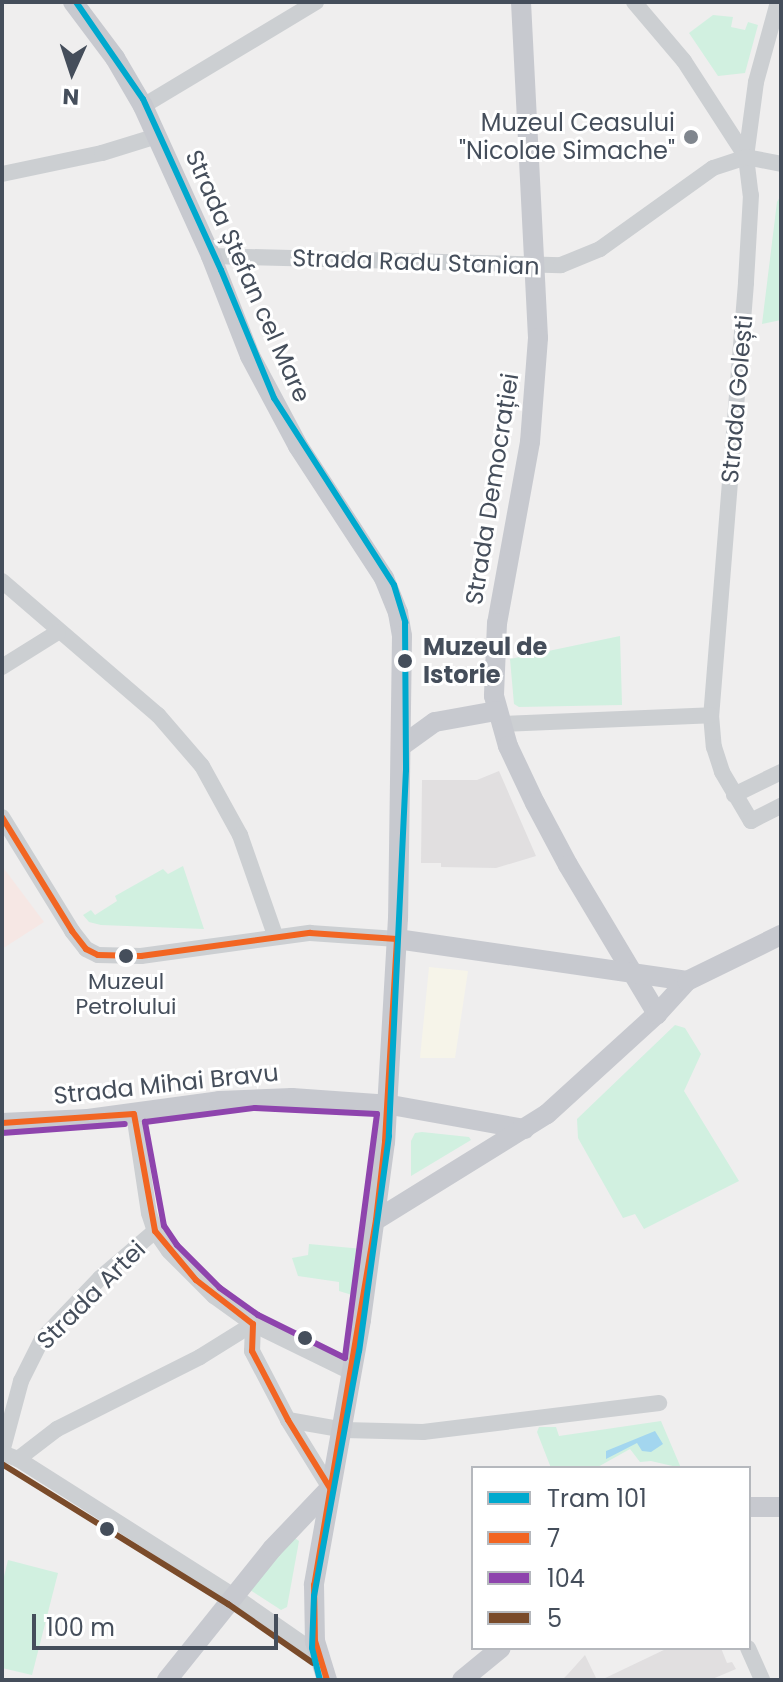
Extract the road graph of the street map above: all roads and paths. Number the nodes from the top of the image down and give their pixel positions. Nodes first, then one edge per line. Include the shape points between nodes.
1 (73, 2) edge
2 (316, 2) edge
3 (521, 2) edge
4 (634, 2) edge
5 (778, 2) edge
6 (143, 106) junction
7 (157, 136) junction
8 (746, 157) junction
9 (781, 164) edge
10 (2, 174) edge
11 (211, 256) junction
12 (536, 267) junction
13 (2, 581) edge
14 (58, 632) junction
15 (2, 667) edge
16 (497, 710) junction
17 (711, 715) junction
18 (403, 745) junction
19 (781, 772) edge
20 (734, 795) junction
21 (781, 806) edge
22 (2, 817) edge
23 (275, 935) junction
24 (781, 935) edge
25 (397, 939) junction
26 (633, 973) junction
27 (687, 981) junction
28 (657, 1014) junction
29 (388, 1104) junction
30 (134, 1114) junction
31 (2, 1123) edge
32 (525, 1129) junction
33 (376, 1220) junction
34 (155, 1231) junction
35 (253, 1324) junction
36 (353, 1373) junction
37 (659, 1403) dead end
38 (288, 1420) junction
39 (342, 1430) junction
40 (7, 1455) edge
41 (330, 1488) junction
42 (751, 1507) edge
43 (781, 1507) edge
44 (234, 1596) junction
45 (499, 1650) edge
46 (749, 1650) edge
47 (319, 1655) junction
48 (167, 1680) edge
49 (327, 1680) edge
50 (462, 1680) edge
51 (762, 1680) edge

1 - 6 main road, Strada Ștefan cel Mare
2 - 6 street
3 - 12 main road, Strada Democrației
4 - 8 street via 684,61
5 - 8 street, Strada Golești via 756,82
6 - 7 main road, Strada Ștefan cel Mare
7 - 10 street
7 - 11 main road, Strada Ștefan cel Mare
8 - 9 street
8 - 12 street, Strada Radu Stanian via 686,184 580,260
8 - 17 street, Strada Golești via 751,195 746,283
11 - 12 street, Strada Radu Stanian
11 - 18 main road, Strada Ștefan cel Mare via 266,389 370,554 398,613
12 - 16 main road, Strada Democrației via 536,397 497,623
13 - 14 street
14 - 15 street
14 - 23 street via 158,715 202,766 240,835
16 - 17 street
16 - 18 main road via 435,722
16 - 26 main road via 517,767
17 - 20 street, Strada Golești via 714,747
18 - 25 main road, Strada Ștefan cel Mare
19 - 20 street
20 - 21 street, Strada Golești via 751,821
22 - 23 street via 72,931 98,955 141,956
23 - 25 street
24 - 27 main road
25 - 26 main road
25 - 29 main road, Strada Ștefan cel Mare
26 - 27 main road
26 - 28 main road
27 - 28 main road
28 - 32 main road
29 - 30 main road, Strada Mihai Bravu via 255,1098
29 - 32 main road, Strada Mihai Bravu
29 - 33 main road, Strada Ștefan cel Mare
30 - 31 main road, Strada Mihai Bravu
30 - 34 street
32 - 33 main road
33 - 36 main road, Strada Ștefan cel Mare
34 - 35 street via 196,1280
34 - 40 street, Strada Artei via 100,1278 42,1339 21,1381
35 - 36 street
35 - 38 street via 252,1351
35 - 40 street via 200,1357
36 - 39 main road, Strada Ștefan cel Mare
37 - 39 street via 423,1432
38 - 39 street
38 - 41 street
39 - 41 main road, Strada Ștefan cel Mare
40 - 44 street
41 - 44 main road
41 - 47 main road, Strada Ștefan cel Mare via 314,1585
42 - 43 main road
44 - 47 street
44 - 48 main road
45 - 50 main road
46 - 51 street
47 - 49 main road, Strada Ștefan cel Mare

